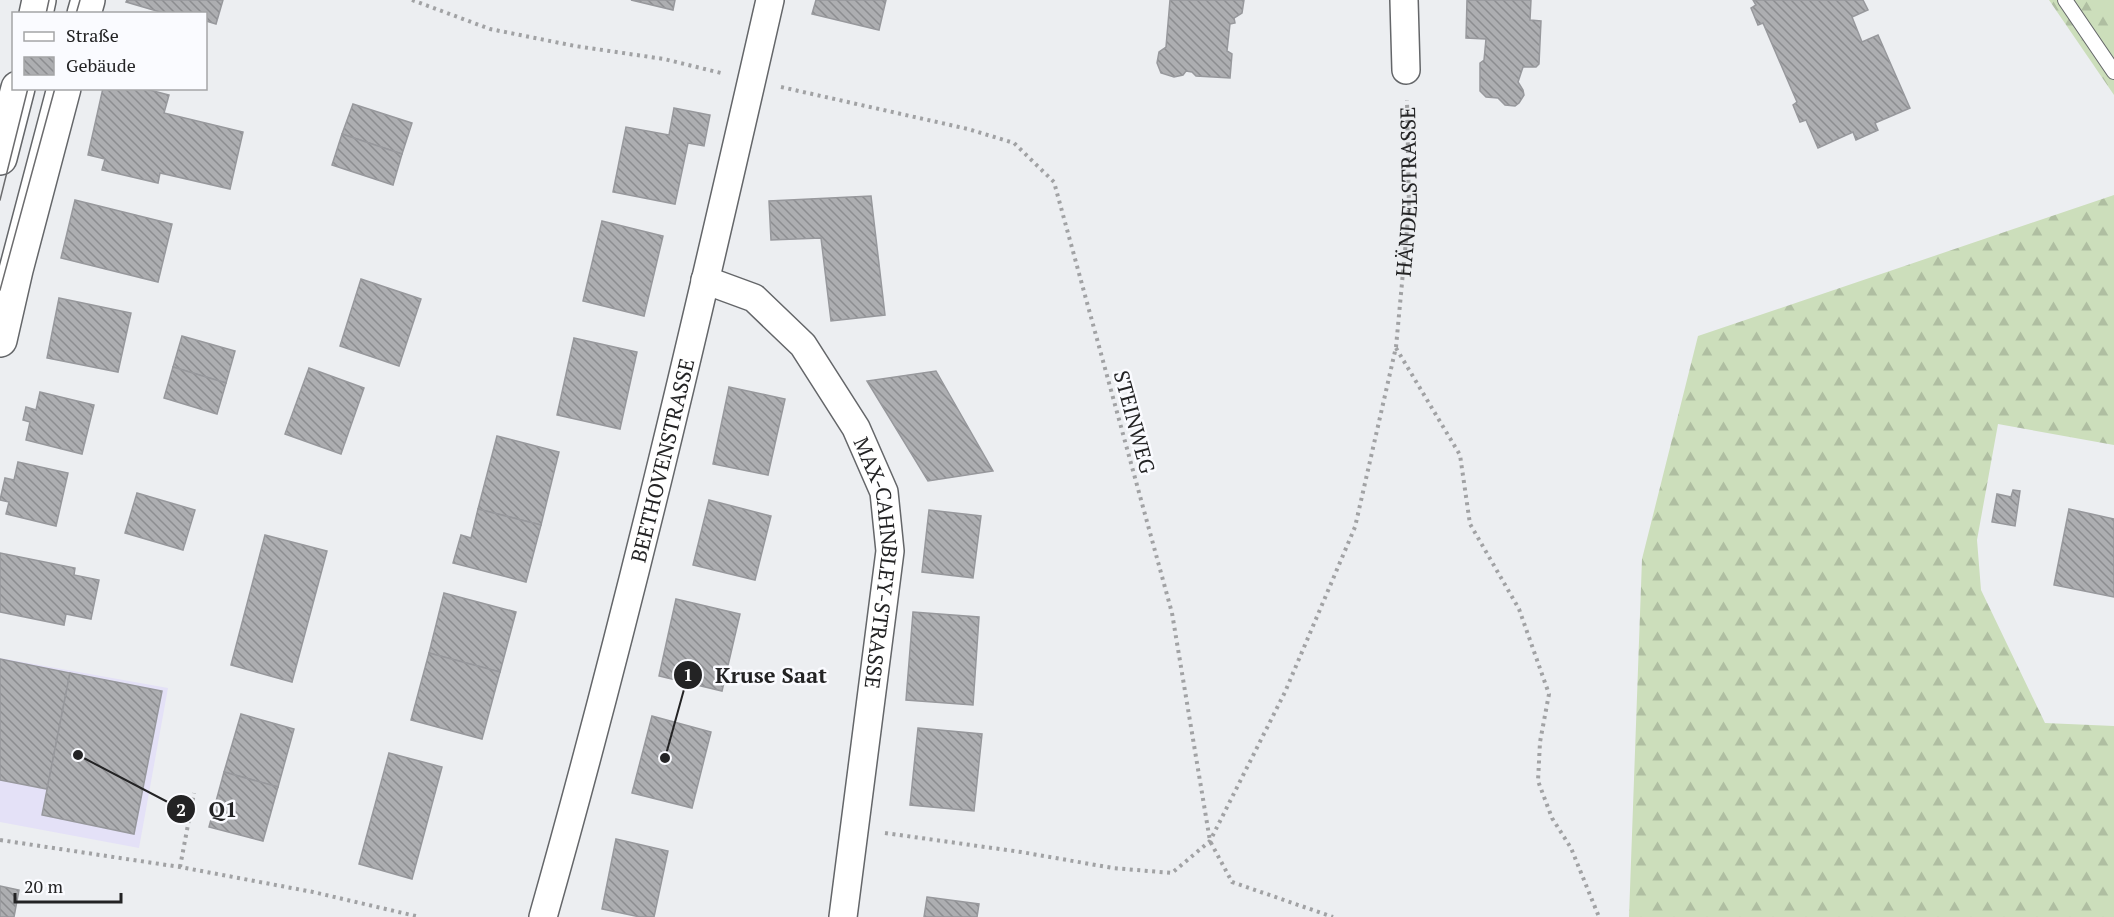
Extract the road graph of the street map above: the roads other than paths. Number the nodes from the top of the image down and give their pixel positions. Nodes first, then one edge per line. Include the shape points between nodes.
1 (770, 0) edge
2 (1404, 0) edge
3 (2065, 0) edge
4 (1406, 70) road end
5 (2114, 72) edge
6 (17, 90) edge
7 (63, 90) edge
8 (0, 158) edge
9 (705, 280) junction
10 (0, 340) edge
11 (543, 917) edge
12 (843, 917) edge

1 - 9 street, BEETHOVENSTRASSE
2 - 4 street
3 - 5 lane
6 - 8 main road
7 - 10 main road
9 - 11 street, BEETHOVENSTRASSE via 626,610
9 - 12 street, MAX-CAHNBLEY-STRASSE via 754,298 803,345 856,428 884,492 890,551

